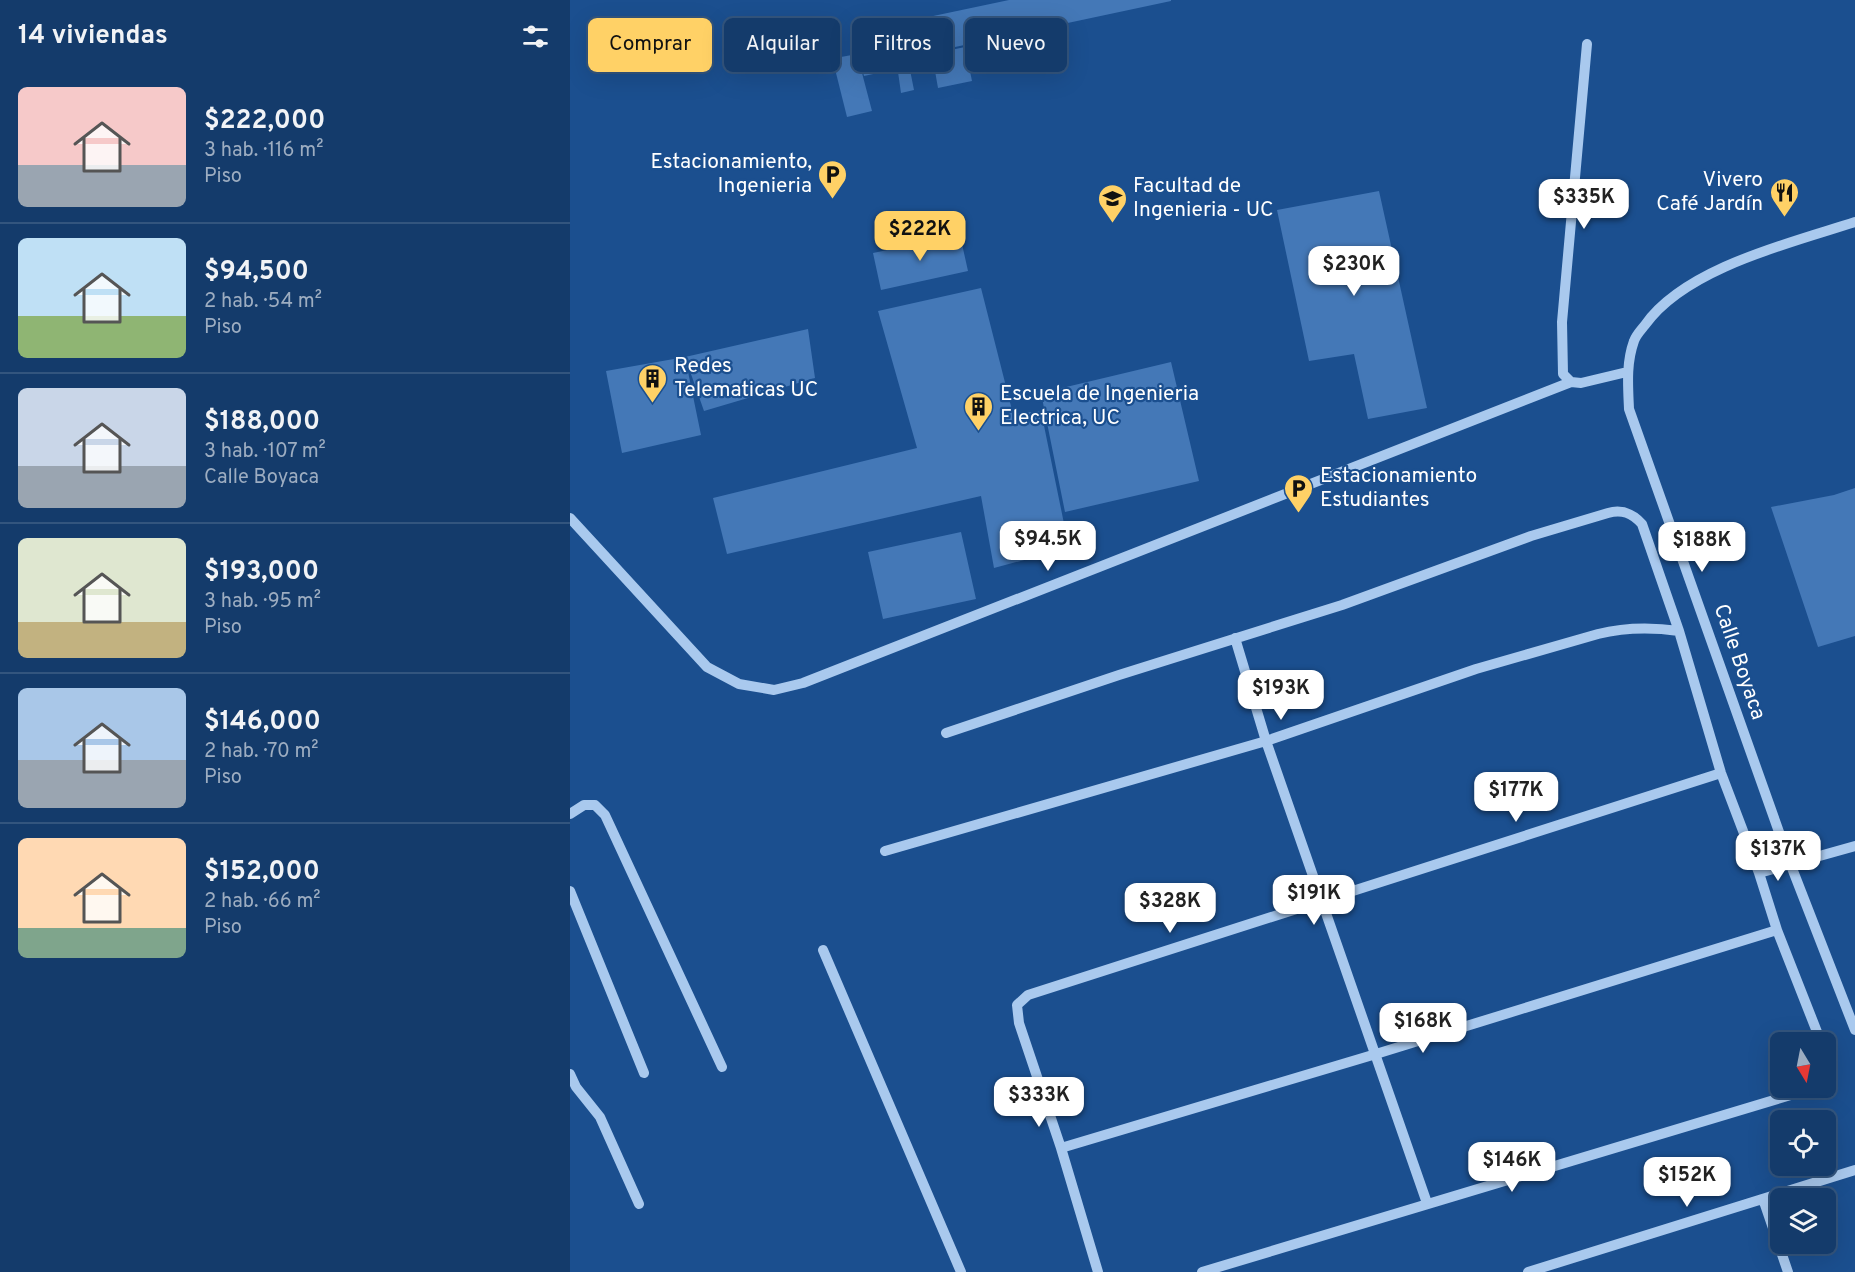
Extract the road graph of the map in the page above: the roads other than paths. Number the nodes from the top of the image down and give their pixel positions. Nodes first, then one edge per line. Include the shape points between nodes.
1 (1587, 44) dead end
2 (1855, 222) edge
3 (1627, 372) junction
4 (1571, 382) junction
5 (570, 518) edge
6 (1679, 631) junction
7 (1234, 639) junction
8 (946, 733) dead end
9 (1266, 741) junction
10 (1721, 773) junction
11 (570, 814) edge
12 (1855, 846) edge
13 (885, 850) dead end
14 (1790, 863) junction
15 (1759, 873) junction
16 (570, 891) edge
17 (1320, 901) junction
18 (1777, 930) junction
19 (823, 950) dead end
20 (1855, 1030) edge
21 (1817, 1032) edge
22 (1376, 1054) junction
23 (722, 1067) dead end
24 (644, 1072) dead end
25 (570, 1074) edge
26 (1780, 1098) edge
27 (1061, 1148) junction
28 (1855, 1170) edge
29 (1763, 1199) junction
30 (1427, 1203) junction
31 (639, 1204) dead end
32 (962, 1272) edge
33 (1098, 1272) edge
34 (1202, 1272) edge
35 (1528, 1272) edge
36 (1788, 1272) edge

1 - 4 street via 1562,322 1563,374
2 - 3 street, Calle Boyaca via 1756,255 1682,290 1654,312 1635,340
3 - 4 street
3 - 14 street, Calle Boyaca via 1629,409
4 - 5 street via 803,683 774,690 739,684 707,667
6 - 7 street via 1642,524 1629,513 1615,511
6 - 9 street via 1642,628 1598,634 1476,669
6 - 10 street
7 - 8 street
7 - 9 street
9 - 13 street
9 - 17 street
10 - 15 street
10 - 17 street
11 - 23 street via 595,805 605,815
12 - 14 street
14 - 15 street
14 - 20 street, Calle Boyaca
15 - 18 street
16 - 24 street
17 - 22 street
17 - 27 street via 1028,995 1017,1005 1019,1023
18 - 21 street
18 - 22 street
19 - 32 street
22 - 27 street
22 - 30 street
25 - 31 street via 576,1088 600,1117
26 - 30 street
27 - 33 street
28 - 29 street
29 - 35 street
29 - 36 street
30 - 34 street

